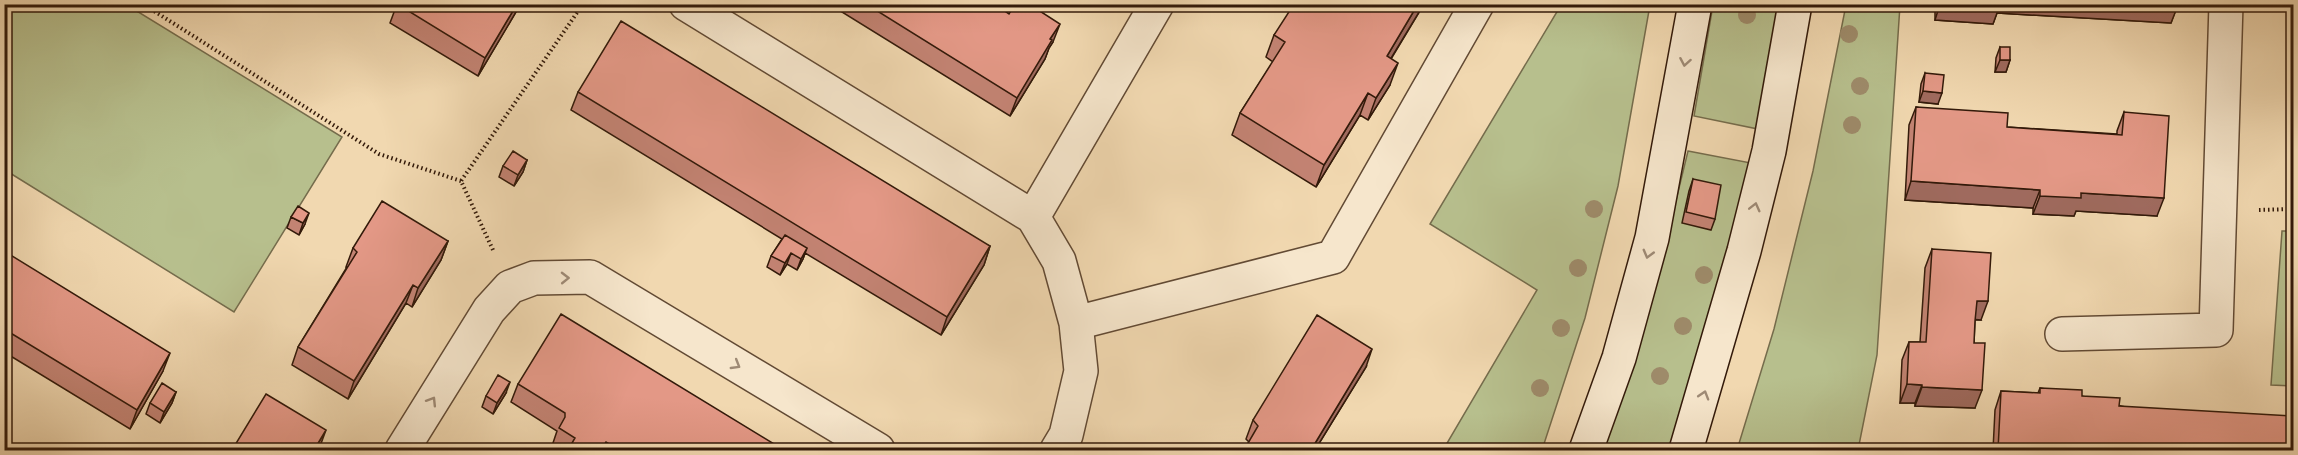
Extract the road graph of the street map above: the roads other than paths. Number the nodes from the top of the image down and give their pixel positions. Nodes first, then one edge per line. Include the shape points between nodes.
1 (686, 4) edge
2 (1156, 4) edge
3 (1477, 4) edge
4 (1695, 4) edge
5 (1795, 4) edge
6 (2226, 4) edge
7 (1033, 217) junction
8 (1076, 323) junction
9 (2062, 334) dead end
10 (402, 450) edge
11 (878, 450) edge
12 (1057, 450) edge
13 (1586, 450) edge
14 (1686, 450) edge

1 - 7 street
2 - 7 street
3 - 8 street via 1333,257
4 -> 13 street via 1652,238 1619,358
14 -> 5 street via 1764,173
6 - 9 street via 2216,330
7 - 8 street via 1059,261
8 - 12 street via 1081,371 1066,435
10 -> 11 street via 489,310 510,287 534,278 590,278

